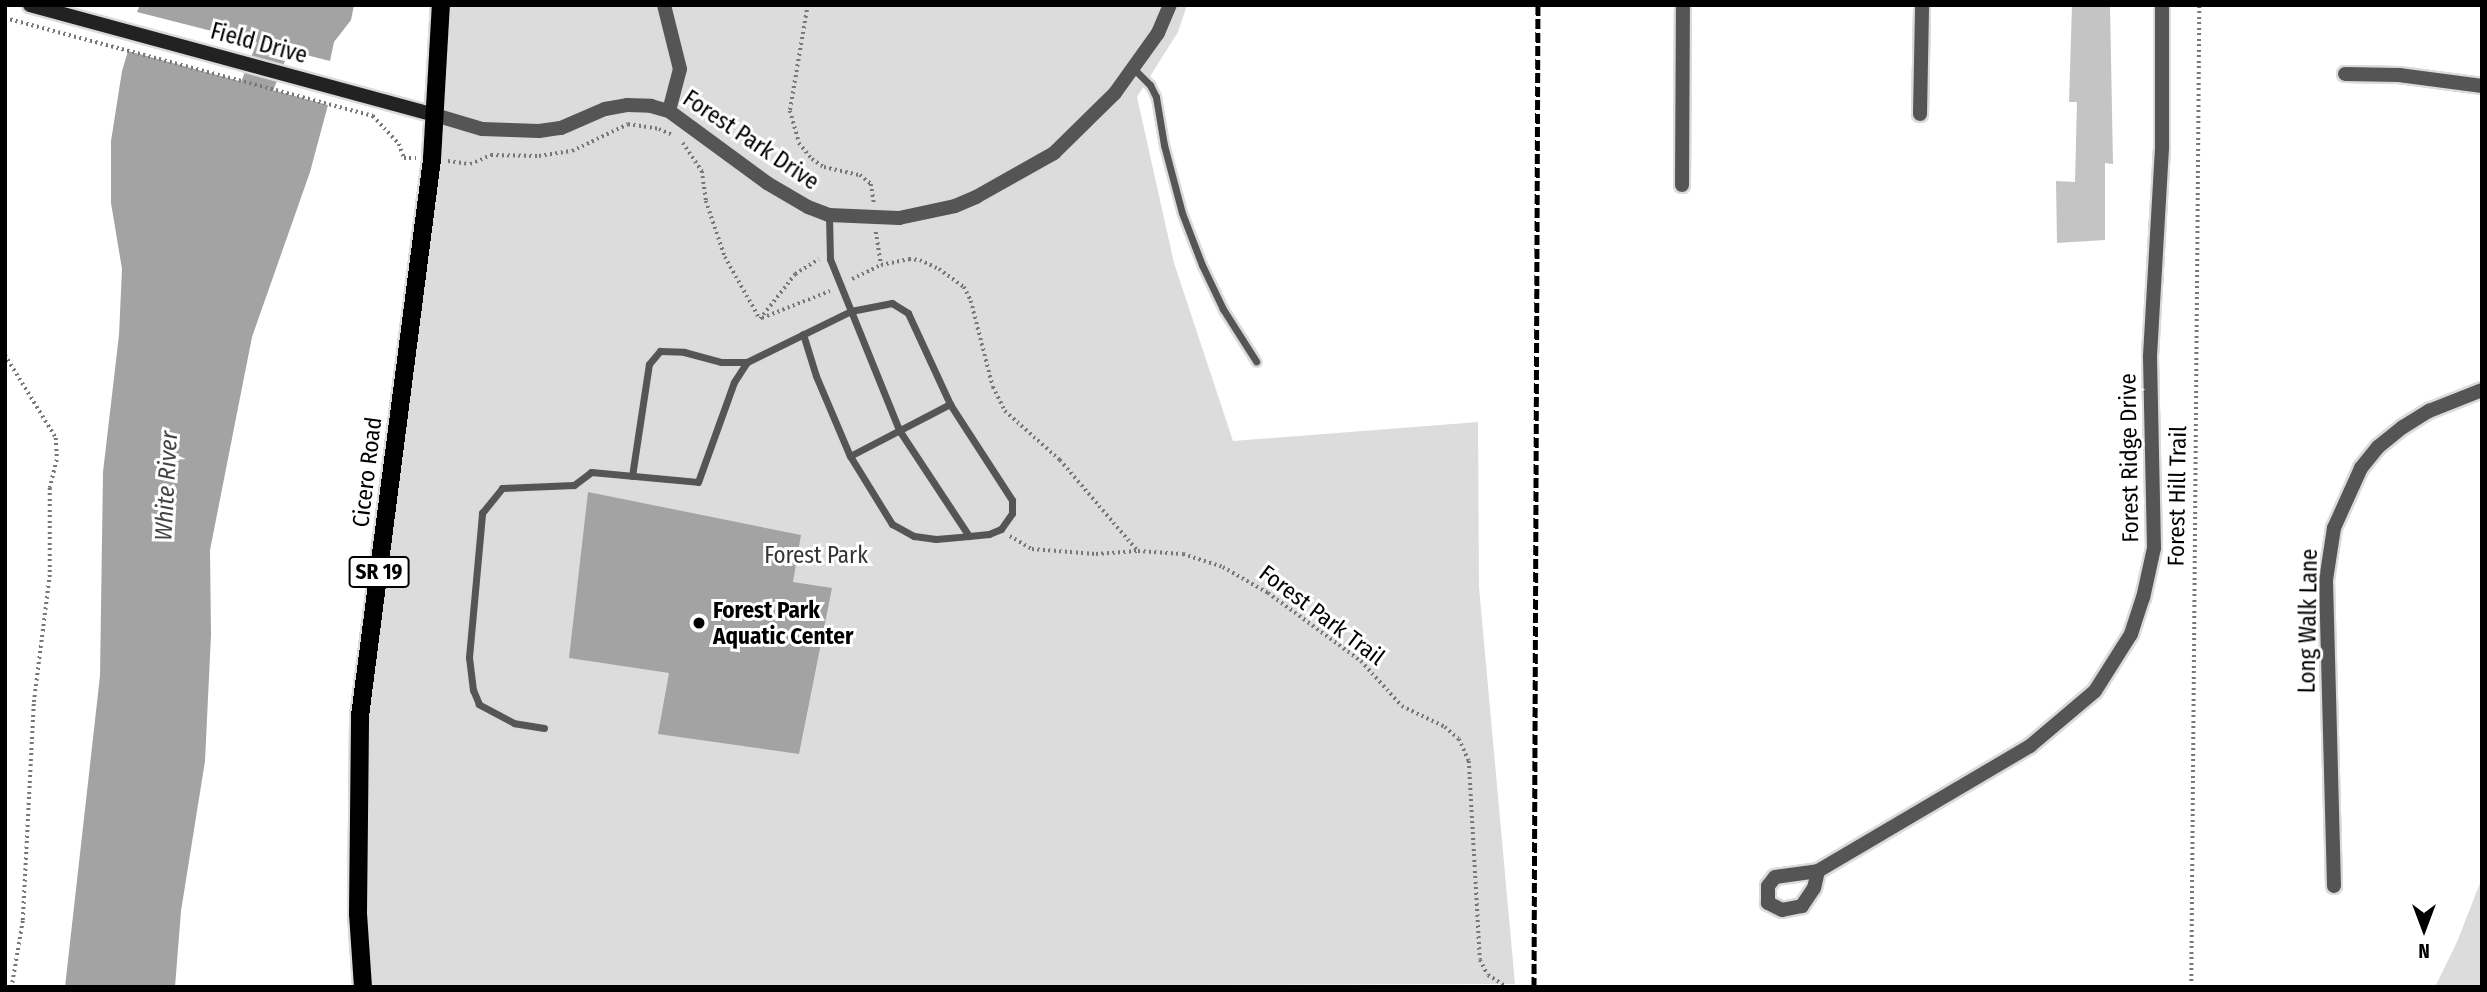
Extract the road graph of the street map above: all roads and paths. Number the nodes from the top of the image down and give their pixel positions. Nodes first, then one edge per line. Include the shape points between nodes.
1 (30, 5) edge
2 (441, 5) edge
3 (664, 5) edge
4 (808, 5) edge
5 (1170, 5) edge
6 (1683, 5) edge
7 (1922, 5) edge
8 (2162, 5) edge
9 (2199, 5) edge
10 (5, 18) edge
11 (1134, 69) junction
12 (2345, 74) dead end
13 (2482, 86) edge
14 (669, 111) junction
15 (1920, 114) dead end
16 (435, 115) junction
17 (432, 159) junction
18 (1682, 185) dead end
19 (829, 215) junction
20 (875, 218) junction
21 (830, 259) junction
22 (881, 265) junction
23 (840, 284) junction
24 (851, 311) junction
25 (760, 318) junction
26 (803, 334) junction
27 (5, 355) edge
28 (1256, 361) dead end
29 (747, 362) junction
30 (2482, 390) edge
31 (950, 404) junction
32 (899, 430) junction
33 (850, 456) junction
34 (632, 476) junction
35 (969, 536) junction
36 (1010, 536) dead end
37 (1138, 551) junction
38 (544, 727) dead end
39 (1818, 871) dead end
40 (2334, 886) dead end
41 (12, 987) edge
42 (363, 987) edge
43 (1507, 987) edge
44 (2191, 987) edge

1 - 16 main road, Field Drive
2 - 16 main road, Cicero Road / SR 19
3 - 14 street via 680,69
4 - 20 path via 790,111 799,143 824,167 860,175 872,184
5 - 11 street, Forest Park Drive
6 - 18 street
7 - 15 street
8 - 39 street, Forest Ridge Drive via 2162,148 2150,356 2154,548 2131,634 2095,691 2053,729
9 - 44 path, Forest Hill Trail
10 - 17 path via 373,116 387,129 404,158
11 - 20 street, Forest Park Drive via 1082,129 1029,170 955,206 900,218
11 - 28 lane via 1156,96 1173,179 1202,265
12 - 13 street via 2399,75
14 - 16 street, Forest Park Drive via 627,105 561,128 518,132 482,129
14 - 19 street, Forest Park Drive via 768,183
16 - 17 main road, Cicero Road / SR 19
17 - 25 path via 470,164 491,155 572,151 628,124 672,135 685,144 702,170 717,238
17 - 42 main road, Cicero Road / SR 19 via 360,716 358,914
19 - 20 street, Forest Park Drive
19 - 21 lane
20 - 22 path
21 - 23 lane
21 - 25 path via 816,259 795,274
22 - 23 path
22 - 37 path via 920,260 964,287 993,387 1005,411 1060,460
23 - 24 lane
23 - 25 path
24 - 26 lane
24 - 31 lane via 892,303 901,306
24 - 32 lane
26 - 29 lane
26 - 33 lane
27 - 41 path via 56,438 57,460 50,488 50,575 34,704 23,921
29 - 34 lane via 734,382 698,482
29 - 34 lane via 660,351 649,364
30 - 40 street, Long Walk Lane via 2429,411 2378,447 2355,478 2334,528 2326,580
31 - 32 lane
31 - 35 lane via 1013,500 1013,513 1001,528
32 - 33 lane
32 - 35 lane
33 - 35 lane via 892,524 914,536
34 - 38 lane via 591,472 575,485 512,485 502,488 482,513 469,657 473,690 479,704 514,723
36 - 37 path, Forest Park Trail via 1032,550 1056,553
37 - 43 path, Forest Park Trail via 1183,554 1247,580 1361,661 1402,706 1459,739 1469,761 1480,960 1489,975

